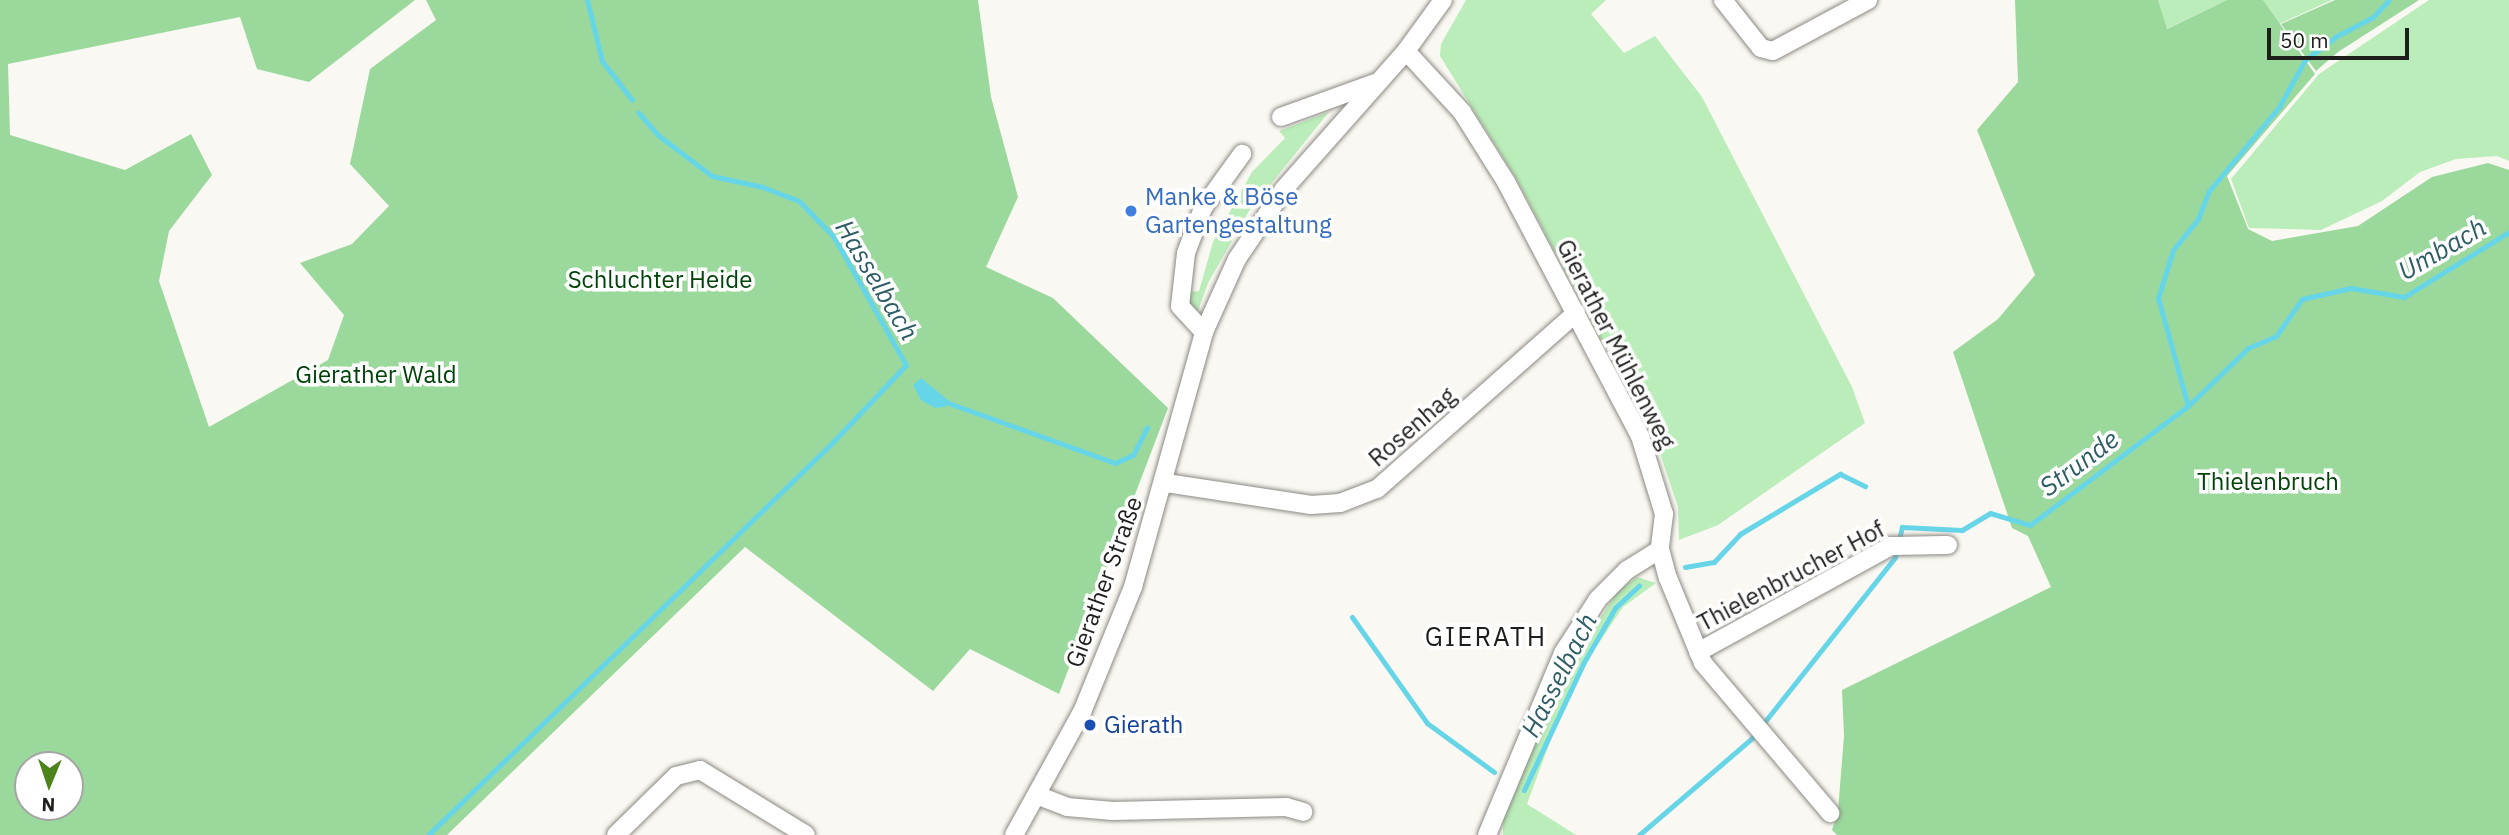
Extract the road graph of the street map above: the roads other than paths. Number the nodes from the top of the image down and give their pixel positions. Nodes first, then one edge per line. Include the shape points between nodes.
1 (1443, 0) edge
2 (1723, 0) edge
3 (1868, 0) edge
4 (1406, 51) junction
5 (1378, 82) junction
6 (1281, 117) dead end
7 (1242, 154) dead end
8 (1576, 313) junction
9 (1204, 332) junction
10 (1166, 483) junction
11 (1948, 545) dead end
12 (1660, 549) junction
13 (1699, 652) junction
14 (1039, 796) junction
15 (1303, 812) dead end
16 (1830, 813) dead end
17 (617, 835) edge
18 (806, 835) edge
19 (1014, 835) edge
20 (1487, 835) edge

1 - 4 street, Gierather Straße
2 - 3 street via 1761,48 1773,51
4 - 5 street, Gierather Straße
4 - 8 street, Gierather Mühlenweg via 1462,112 1507,182
5 - 6 street, Gierather Straße
5 - 9 street, Gierather Straße via 1284,189 1237,259
7 - 9 street via 1203,208 1186,253 1180,306
8 - 10 street, Rosenhag via 1377,489 1340,503 1311,505
8 - 12 street, Gierather Mühlenweg via 1640,436 1664,514
9 - 10 street, Gierather Straße
10 - 14 street, Gierather Straße via 1133,587 1082,712
11 - 13 street, Thielenbrucher Hof via 1897,545
12 - 13 street, Gierather Mühlenweg
12 - 20 street via 1627,570 1598,599 1563,653
13 - 16 street, Gierather Mühlenweg via 1708,670
14 - 15 street via 1067,807 1112,811 1286,807
14 - 19 street, Gierather Straße
17 - 18 street via 676,776 700,770

